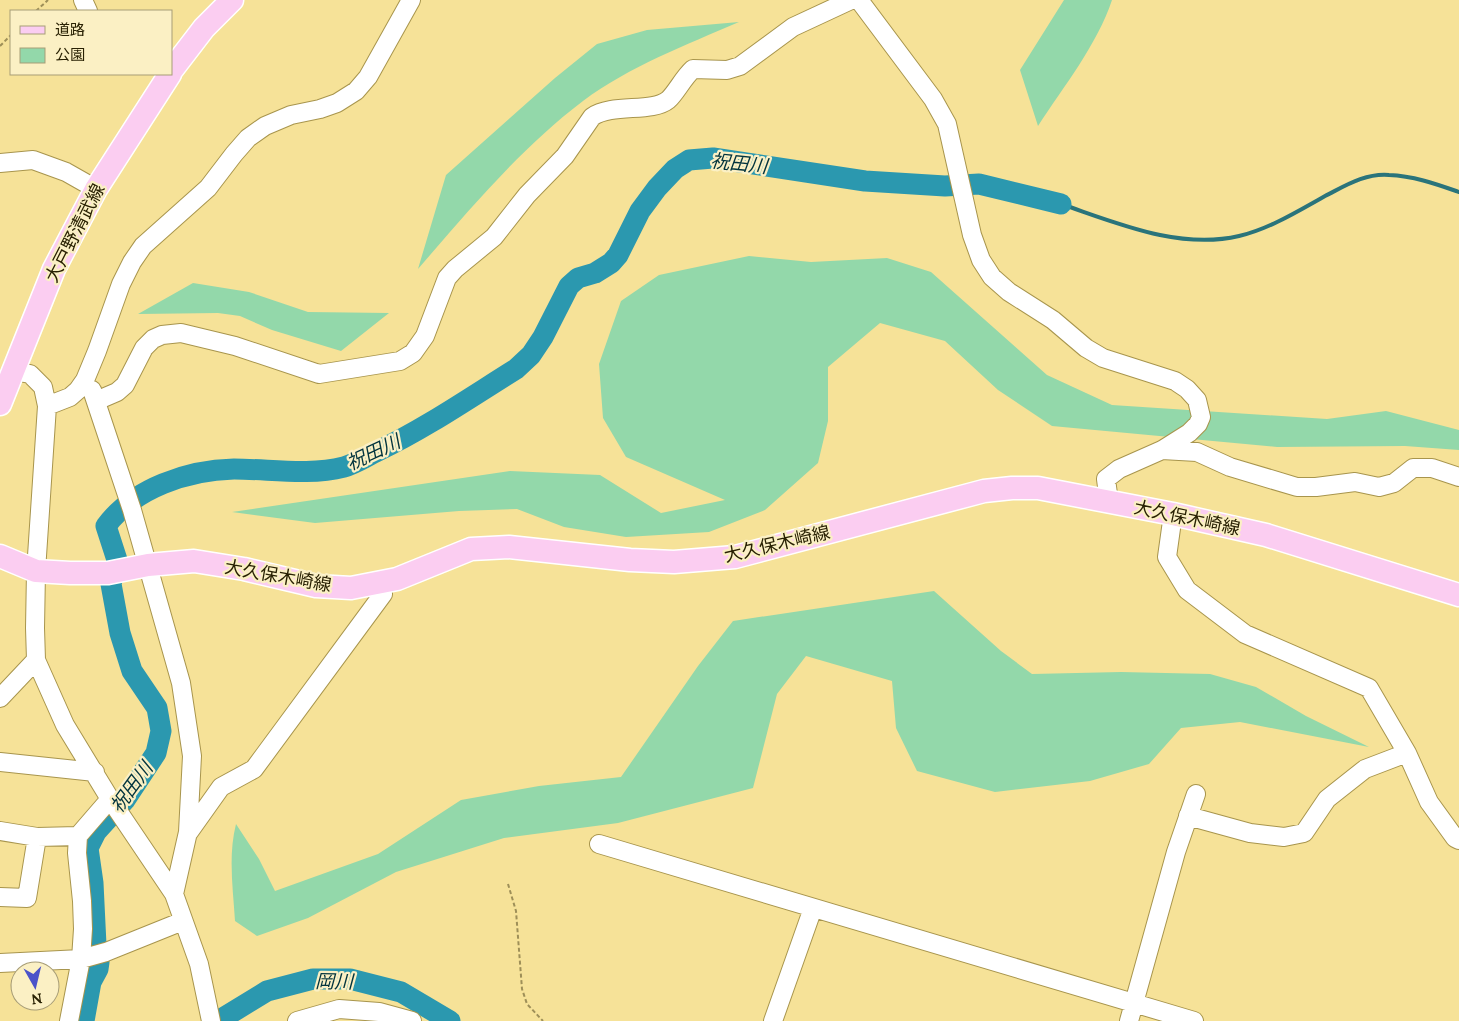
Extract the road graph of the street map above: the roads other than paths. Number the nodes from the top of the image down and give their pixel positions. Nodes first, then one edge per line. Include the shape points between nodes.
1 (232, 0) edge
2 (411, 0) edge
3 (851, 0) edge
4 (859, 0) edge
5 (172, 70) edge
6 (169, 75) edge
7 (1, 164) edge
8 (96, 189) junction
9 (13, 371) junction
10 (85, 380) junction
11 (96, 401) junction
12 (0, 404) edge
13 (47, 406) junction
14 (1162, 450) junction
15 (1459, 477) edge
16 (1109, 502) junction
17 (1172, 514) junction
18 (0, 556) edge
19 (148, 566) junction
20 (36, 571) junction
21 (379, 584) junction
22 (1459, 595) edge
23 (36, 660) junction
24 (0, 698) edge
25 (1407, 752) junction
26 (0, 762) edge
27 (95, 772) junction
28 (1196, 794) dead end
29 (110, 799) junction
30 (1188, 816) junction
31 (0, 831) edge
32 (188, 832) junction
33 (78, 836) junction
34 (38, 837) junction
35 (1459, 840) edge
36 (599, 844) dead end
37 (174, 894) junction
38 (0, 897) edge
39 (812, 908) junction
40 (183, 921) junction
41 (81, 959) junction
42 (0, 963) edge
43 (1135, 1003) junction
44 (69, 1021) edge
45 (210, 1021) edge
46 (297, 1021) edge
47 (412, 1021) edge
48 (773, 1021) edge
49 (1129, 1021) edge
50 (1194, 1021) edge

1 - 5 main road, 大戸野清武線 via 204,28
2 - 10 street via 368,77 356,91 338,103 291,115 265,126 248,138 208,188 143,246 121,284
3 - 11 street via 793,26 740,66 727,70 693,69 667,100 653,106 618,108 592,117 565,156 527,194 494,237 447,278 425,336 413,353 400,360 320,374 235,346 181,333 162,335 144,348 125,385
4 - 14 street via 933,99 947,124 972,235 987,271 1009,292 1053,320 1086,348 1103,358 1175,381 1194,394 1201,417 1198,424
6 - 8 main road, 大戸野清武線
7 - 8 street via 33,160 66,172
8 - 9 main road, 大戸野清武線 via 54,269
9 - 12 main road, 大戸野清武線
9 - 13 street via 30,374 43,387
10 - 11 street via 91,386
10 - 13 street via 70,397
11 - 19 street
13 - 20 street
14 - 15 street via 1197,452 1230,467 1297,486 1355,482 1378,487 1394,483 1413,468 1432,468
14 - 16 street via 1119,469 1106,479
16 - 17 main road, 大久保木崎線
16 - 21 main road, 大久保木崎線 via 1038,488 984,491 735,557 674,562 510,547 471,549
17 - 22 main road, 大久保木崎線 via 1266,535
17 - 25 street via 1167,557 1187,590 1245,634 1369,688
18 - 20 main road, 大久保木崎線
19 - 20 main road, 大久保木崎線 via 70,573
19 - 21 main road, 大久保木崎線 via 194,561 316,586 351,588
19 - 32 street via 181,683 192,756
20 - 23 street
21 - 32 street via 382,594 271,748 254,769 221,787
23 - 24 street
23 - 27 street via 65,725
25 - 30 street via 1365,769 1342,787 1327,799 1304,833 1284,837 1250,833
25 - 35 street via 1429,802
26 - 27 street
27 - 29 street
28 - 30 street
29 - 33 street
29 - 37 street
30 - 43 street
31 - 34 street
32 - 37 street
33 - 34 street
33 - 41 street via 83,920
34 - 38 street via 27,898
36 - 39 street
37 - 40 street
39 - 43 street
39 - 48 street
40 - 41 street
40 - 45 street via 199,964
41 - 42 street
41 - 44 street
43 - 49 street
43 - 50 street
46 - 47 street via 339,1009 379,1012

